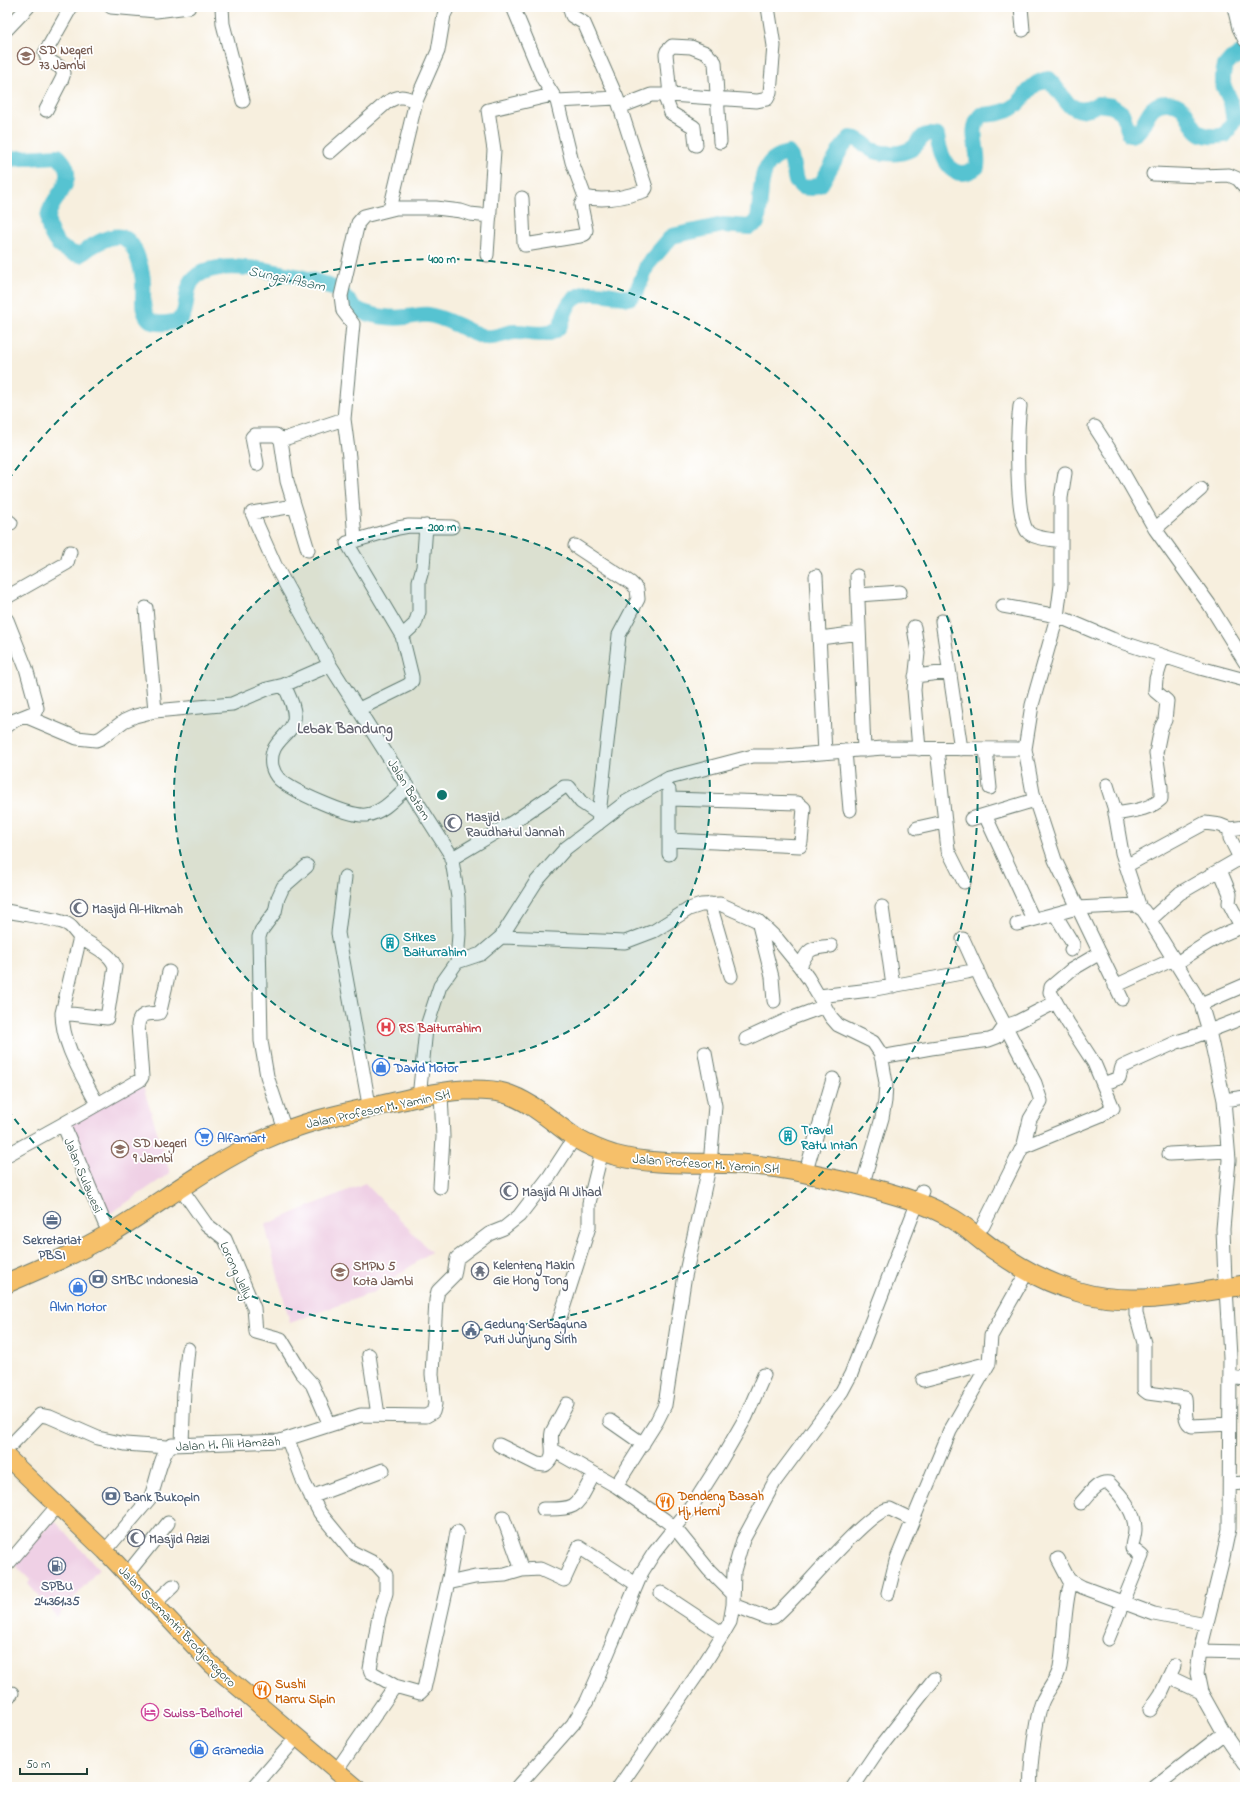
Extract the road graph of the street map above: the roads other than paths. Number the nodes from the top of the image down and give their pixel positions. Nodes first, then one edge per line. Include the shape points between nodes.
1 (28, 7) edge
2 (71, 7) edge
3 (111, 7) edge
4 (189, 7) edge
5 (222, 7) edge
6 (448, 7) edge
7 (513, 7) edge
8 (569, 7) edge
9 (768, 7) edge
10 (1020, 7) edge
11 (1234, 7) edge
12 (7, 29) edge
13 (1023, 30) dead end
14 (1245, 40) edge
15 (667, 95) junction
16 (555, 98) junction
17 (717, 98) junction
18 (416, 101) junction
19 (243, 102) dead end
20 (618, 103) junction
21 (46, 110) dead end
22 (720, 142) dead end
23 (696, 145) dead end
24 (330, 152) dead end
25 (1153, 174) dead end
26 (1245, 186) edge
27 (585, 197) junction
28 (522, 198) dead end
29 (390, 209) junction
30 (490, 216) junction
31 (486, 255) dead end
32 (1020, 406) dead end
33 (344, 419) junction
34 (1095, 427) dead end
35 (281, 440) junction
36 (258, 464) dead end
37 (1065, 473) dead end
38 (1201, 489) dead end
39 (294, 506) junction
40 (426, 526) junction
41 (452, 527) dead end
42 (1155, 529) junction
43 (355, 541) junction
44 (1061, 541) junction
45 (575, 546) dead end
46 (308, 550) dead end
47 (70, 552) dead end
48 (816, 576) dead end
49 (857, 576) dead end
50 (900, 592) dead end
51 (858, 595) junction
52 (7, 598) edge
53 (1003, 606) dead end
54 (146, 608) dead end
55 (1057, 617) junction
56 (7, 620) edge
57 (942, 621) dead end
58 (914, 627) dead end
59 (859, 633) junction
60 (402, 636) junction
61 (820, 638) junction
62 (1163, 656) junction
63 (1245, 662) edge
64 (330, 666) junction
65 (948, 672) junction
66 (915, 676) junction
67 (1245, 680) edge
68 (284, 685) junction
69 (359, 709) junction
70 (155, 711) junction
71 (25, 716) junction
72 (7, 726) edge
73 (919, 749) junction
74 (937, 749) junction
75 (961, 749) junction
76 (986, 749) junction
77 (1025, 749) junction
78 (864, 750) junction
79 (845, 751) junction
80 (825, 754) junction
81 (669, 778) junction
82 (1107, 785) dead end
83 (408, 786) junction
84 (990, 788) dead end
85 (670, 798) junction
86 (1035, 800) junction
87 (850, 810) dead end
88 (1115, 814) junction
89 (985, 815) junction
90 (599, 819) junction
91 (971, 819) dead end
92 (944, 822) junction
93 (1245, 827) edge
94 (917, 828) dead end
95 (1230, 829) junction
96 (670, 840) junction
97 (669, 854) dead end
98 (451, 859) junction
99 (307, 866) dead end
100 (1126, 866) junction
101 (1220, 870) junction
102 (345, 877) dead end
103 (964, 882) dead end
104 (710, 904) junction
105 (882, 907) dead end
106 (1077, 908) junction
107 (1140, 908) junction
108 (7, 911) edge
109 (1055, 914) junction
110 (1033, 919) junction
111 (1150, 920) junction
112 (758, 921) junction
113 (1017, 924) dead end
114 (1243, 929) edge
115 (80, 937) junction
116 (501, 937) junction
117 (964, 939) dead end
118 (831, 946) dead end
119 (1071, 950) dead end
120 (1100, 953) junction
121 (1175, 961) junction
122 (457, 962) junction
123 (800, 967) junction
124 (169, 972) dead end
125 (979, 974) junction
126 (731, 976) dead end
127 (1245, 985) edge
128 (893, 986) junction
129 (1115, 986) junction
130 (1122, 999) dead end
131 (774, 1001) dead end
132 (822, 1001) junction
133 (1056, 1002) junction
134 (1201, 1004) junction
135 (62, 1013) junction
136 (1245, 1017) edge
137 (1005, 1026) junction
138 (1209, 1032) junction
139 (746, 1039) dead end
140 (705, 1053) dead end
141 (881, 1057) junction
142 (833, 1079) dead end
143 (1103, 1084) junction
144 (420, 1088) junction
145 (442, 1093) junction
146 (1245, 1097) edge
147 (368, 1099) junction
148 (1224, 1100) junction
149 (97, 1104) junction
150 (63, 1124) junction
151 (272, 1128) junction
152 (575, 1137) junction
153 (1023, 1147) junction
154 (602, 1151) junction
155 (1228, 1152) junction
156 (1169, 1154) dead end
157 (7, 1155) edge
158 (710, 1158) junction
159 (808, 1164) junction
160 (865, 1176) junction
161 (440, 1186) dead end
162 (180, 1187) junction
163 (920, 1197) junction
164 (105, 1224) junction
165 (983, 1226) junction
166 (1028, 1270) junction
167 (7, 1272) edge
168 (1245, 1277) edge
169 (7, 1284) edge
170 (1226, 1284) junction
171 (1245, 1285) edge
172 (1136, 1299) junction
173 (559, 1321) dead end
174 (188, 1349) dead end
175 (369, 1355) dead end
176 (989, 1363) junction
177 (764, 1375) dead end
178 (1230, 1379) junction
179 (1245, 1379) edge
180 (923, 1380) dead end
181 (567, 1404) dead end
182 (378, 1415) junction
183 (610, 1421) dead end
184 (1229, 1424) junction
185 (330, 1425) junction
186 (288, 1440) junction
187 (182, 1444) junction
188 (643, 1444) junction
189 (499, 1445) dead end
190 (167, 1447) junction
191 (7, 1449) edge
192 (553, 1450) junction
193 (7, 1457) edge
194 (7, 1467) edge
195 (384, 1470) dead end
196 (594, 1474) junction
197 (1245, 1483) edge
198 (1230, 1484) junction
199 (616, 1486) junction
200 (311, 1497) junction
201 (1081, 1503) dead end
202 (56, 1509) junction
203 (543, 1509) dead end
204 (504, 1517) dead end
205 (913, 1520) junction
206 (168, 1523) dead end
207 (675, 1528) junction
208 (457, 1532) dead end
209 (102, 1554) junction
210 (1058, 1560) dead end
211 (7, 1564) edge
212 (522, 1570) junction
213 (127, 1574) junction
214 (1071, 1582) junction
215 (448, 1583) junction
216 (636, 1584) junction
217 (173, 1586) dead end
218 (661, 1593) dead end
219 (888, 1593) dead end
220 (733, 1599) junction
221 (1123, 1602) junction
222 (154, 1604) junction
223 (1206, 1624) junction
224 (723, 1634) junction
225 (1108, 1639) dead end
226 (1200, 1651) junction
227 (1245, 1652) edge
228 (934, 1679) dead end
229 (394, 1686) junction
230 (1201, 1692) junction
231 (1150, 1710) dead end
232 (1224, 1733) junction
233 (291, 1744) junction
234 (1245, 1764) edge
235 (345, 1782) edge
236 (254, 1787) edge
237 (517, 1787) edge
238 (619, 1787) edge
239 (853, 1787) edge
240 (1031, 1787) edge
241 (1154, 1787) edge

1 - 12 street
2 - 21 street via 45,53 48,60 60,67 64,73
3 - 4 street via 156,11
5 - 19 street via 223,24
6 - 18 street via 444,15 438,52
7 - 16 street via 543,79
8 - 20 street via 572,16 584,23
9 - 17 street via 774,46 769,96 757,101
10 - 13 street
11 - 14 street
15 - 17 street
15 - 17 street via 667,51 672,46 691,47 706,53 715,62
15 - 20 street via 651,95
15 - 23 street via 671,113 694,127
16 - 20 street
16 - 27 street via 572,162
16 - 30 street via 488,110 494,150
17 - 22 street
18 - 24 street via 401,96 395,97
18 - 29 street
20 - 27 street via 646,190 611,198
25 - 26 street via 1229,174
27 - 28 street via 581,205 585,234 525,245
29 - 30 street via 436,208
29 - 33 street via 361,217 341,296 343,310 353,324
30 - 31 street
32 - 44 street via 1017,428 1021,511 1027,530 1033,536
33 - 35 street
33 - 43 street
34 - 42 street
35 - 36 street via 276,435 252,436
35 - 39 street via 286,481
37 - 44 street
38 - 42 street
39 - 46 street
39 - 64 street, Jalan Batam via 252,513 275,564
40 - 41 street
40 - 43 street via 398,528
40 - 60 street via 423,567 419,581 419,612 414,624
42 - 63 street via 1209,604
43 - 60 street via 347,543
44 - 55 street via 1061,585
45 - 90 street via 631,583 638,592 638,599 619,635
47 - 52 street via 67,563
48 - 61 street
49 - 51 street
50 - 51 street
51 - 59 street
53 - 55 street
54 - 70 street
55 - 62 street
55 - 77 street via 1032,705
56 - 71 street via 26,668 37,708 35,712
57 - 65 street
58 - 66 street via 918,653
59 - 61 street
59 - 78 street
60 - 69 street via 412,681
61 - 80 street
62 - 67 street
62 - 88 street via 1155,688 1156,693 1167,701 1156,753 1161,799 1145,808
64 - 68 street
64 - 69 street, Jalan Batam
65 - 66 street
65 - 75 street
66 - 73 street
68 - 70 street via 267,689 232,704
68 - 83 street via 292,703 294,717 292,726 275,745 272,765 278,778 335,808 358,815 376,812
69 - 83 street, Jalan Batam
70 - 71 street via 130,718 96,740 67,735
71 - 72 street
73 - 74 street
73 - 78 street
74 - 75 street
74 - 92 street
75 - 76 street
76 - 77 street
76 - 84 street
77 - 86 street
78 - 79 street
79 - 80 street
79 - 87 street
80 - 81 street via 752,756
81 - 85 street
81 - 90 street
82 - 88 street
83 - 98 street, Jalan Batam
85 - 96 street
85 - 96 street via 798,803 804,808 800,846
86 - 89 street
86 - 106 street via 1055,860
88 - 100 street
89 - 91 street
89 - 110 street
90 - 98 street via 569,787 564,786 513,822
90 - 116 street via 566,848 536,882
92 - 94 street
92 - 103 street via 948,850
93 - 95 street
95 - 100 street via 1205,823
95 - 101 street via 1230,838 1239,856
96 - 97 street
98 - 122 street, Jalan Batam via 458,897
99 - 151 street via 283,887 276,912 259,937 262,1041
100 - 107 street
101 - 111 street via 1180,893
101 - 114 street via 1230,894 1229,903
102 - 147 street via 338,933
104 - 112 street via 724,906
104 - 116 street via 689,909 654,931 625,942
104 - 126 street
105 - 128 street
106 - 107 street via 1130,905
106 - 109 street
106 - 120 street
107 - 111 street
108 - 115 street via 63,922 74,928
109 - 110 street
109 - 119 street via 1073,944
110 - 113 street
111 - 121 street
112 - 123 street
112 - 131 street via 772,977
114 - 121 street via 1214,940
115 - 135 street
115 - 135 street via 114,963 107,1018
116 - 122 street via 481,954
117 - 125 street
118 - 123 street via 808,951
120 - 129 street
120 - 133 street via 1071,970 1051,987 1050,992
121 - 129 street
121 - 134 street
122 - 144 street via 440,986 426,1029
123 - 132 street
124 - 149 street, Jalan Sulawesi via 159,1013 138,1018 142,1077
125 - 128 street via 967,972
125 - 137 street
127 - 134 street
128 - 132 street
129 - 130 street
132 - 139 street
132 - 141 street via 838,1025 873,1042
133 - 137 street
133 - 143 street via 1093,1060
134 - 138 street
135 - 149 street via 64,1034
136 - 138 street
137 - 141 street via 997,1037 989,1040
137 - 153 street via 1041,1097 1041,1104 1030,1119
138 - 143 street via 1177,1042 1122,1067 1119,1078
138 - 148 street
140 - 158 street via 715,1106
141 - 160 street via 886,1082 885,1102
142 - 159 street
143 - 153 street via 1113,1108
144 - 147 highway, Jalan Profesor M. Yamin SH
144 - 158 highway, Jalan Profesor M. Yamin SH via 476,1081 512,1086 538,1098 577,1126 604,1141 641,1150
145 - 151 highway, Jalan Profesor M. Yamin SH
145 - 152 highway, Jalan Profesor M. Yamin SH via 484,1090 502,1092 532,1106
145 - 161 street
146 - 148 street
147 - 151 highway, Jalan Profesor M. Yamin SH via 320,1109
148 - 155 street
149 - 150 street, Jalan Sulawesi
150 - 157 street
150 - 164 street, Jalan Sulawesi
151 - 162 highway, Jalan Profesor M. Yamin SH via 239,1152
151 - 164 highway, Jalan Profesor M. Yamin SH via 234,1142
152 - 154 highway, Jalan Profesor M. Yamin SH
152 - 182 street, Jalan H. Ali Hamzah via 519,1216 457,1258 454,1274 438,1291 432,1374 435,1404 433,1412 426,1416
153 - 165 street
154 - 158 highway, Jalan Profesor M. Yamin SH via 640,1160
154 - 173 street via 589,1203 589,1227
155 - 156 street
155 - 170 street via 1223,1229
158 - 159 highway, Jalan Profesor M. Yamin SH via 746,1154
158 - 163 highway, Jalan Profesor M. Yamin SH via 798,1171 887,1193
158 - 188 street via 684,1281 665,1405
159 - 160 highway, Jalan Profesor M. Yamin SH
160 - 163 highway, Jalan Profesor M. Yamin SH
162 - 169 highway, Jalan Profesor M. Yamin SH via 73,1254
162 - 185 street, Lorong Jelly via 206,1224 225,1239 254,1308 258,1334 281,1339 301,1372 312,1384
163 - 165 highway, Jalan Profesor M. Yamin SH via 961,1211
163 - 166 highway, Jalan Profesor M. Yamin SH
163 - 220 street via 851,1374 842,1391 775,1481 743,1540 734,1571
164 - 167 highway, Jalan Profesor M. Yamin SH
165 - 170 highway, Jalan Profesor M. Yamin SH via 1033,1262 1063,1276 1085,1282 1136,1290
166 - 172 highway, Jalan Profesor M. Yamin SH via 1082,1293
166 - 176 street via 991,1336
168 - 170 highway, Jalan Profesor M. Yamin SH
170 - 171 highway, Jalan Profesor M. Yamin SH
170 - 172 highway, Jalan Profesor M. Yamin SH via 1178,1296
170 - 178 street
172 - 184 street via 1136,1314 1144,1343 1144,1390 1148,1393 1185,1398 1186,1419 1192,1426
174 - 187 street
175 - 182 street
176 - 180 street
176 - 205 street via 950,1431
177 - 207 street via 746,1417 720,1462 694,1504
178 - 179 street
178 - 184 street
181 - 192 street via 552,1435
182 - 185 street, Jalan H. Ali Hamzah via 361,1415
183 - 188 street
184 - 198 street
185 - 186 street, Jalan H. Ali Hamzah
186 - 187 street, Jalan H. Ali Hamzah
186 - 200 street
187 - 190 street, Jalan H. Ali Hamzah
188 - 199 street
189 - 192 street via 541,1465 548,1464
190 - 191 street via 102,1440 50,1416 40,1415
190 - 209 street, Jalan H. Ali Hamzah via 150,1498
192 - 196 street
193 - 202 main road, Jalan Soemantri Brodjonegoro
194 - 202 main road, Jalan Soemantri Brodjonegoro
195 - 200 street
196 - 199 street
196 - 203 street via 575,1505 564,1509
197 - 198 street
198 - 223 street via 1229,1529
199 - 207 street
200 - 229 street via 320,1513 352,1552 376,1564 386,1575 386,1593 379,1616 370,1669
201 - 221 street via 1104,1482 1109,1483 1128,1506 1135,1531 1132,1548 1142,1559
202 - 209 main road, Jalan Soemantri Brodjonegoro
202 - 211 street
204 - 212 street
205 - 219 street via 896,1561
205 - 220 street via 890,1509 878,1513 774,1617 767,1618
206 - 213 street
207 - 216 street via 654,1553
207 - 220 street
208 - 215 street
209 - 213 main road, Jalan Soemantri Brodjonegoro
209 - 233 main road via 184,1647
210 - 214 street
212 - 215 street
212 - 216 street via 540,1569 564,1580 580,1547
213 - 222 main road, Jalan Soemantri Brodjonegoro
214 - 221 street
214 - 240 street via 1066,1604 1060,1669 1039,1712
215 - 229 street via 423,1691 420,1693
216 - 237 street via 579,1716
217 - 222 street
218 - 224 street
220 - 224 street via 730,1622
221 - 223 street via 1168,1618
221 - 225 street
222 - 235 main road, Jalan Soemantri Brodjonegoro via 212,1664
223 - 226 street
224 - 238 street
226 - 227 street
226 - 230 street via 1197,1673
228 - 239 street
229 - 235 street
230 - 231 street via 1172,1672
230 - 232 street
232 - 234 street
232 - 241 street
233 - 235 main road
233 - 236 street

